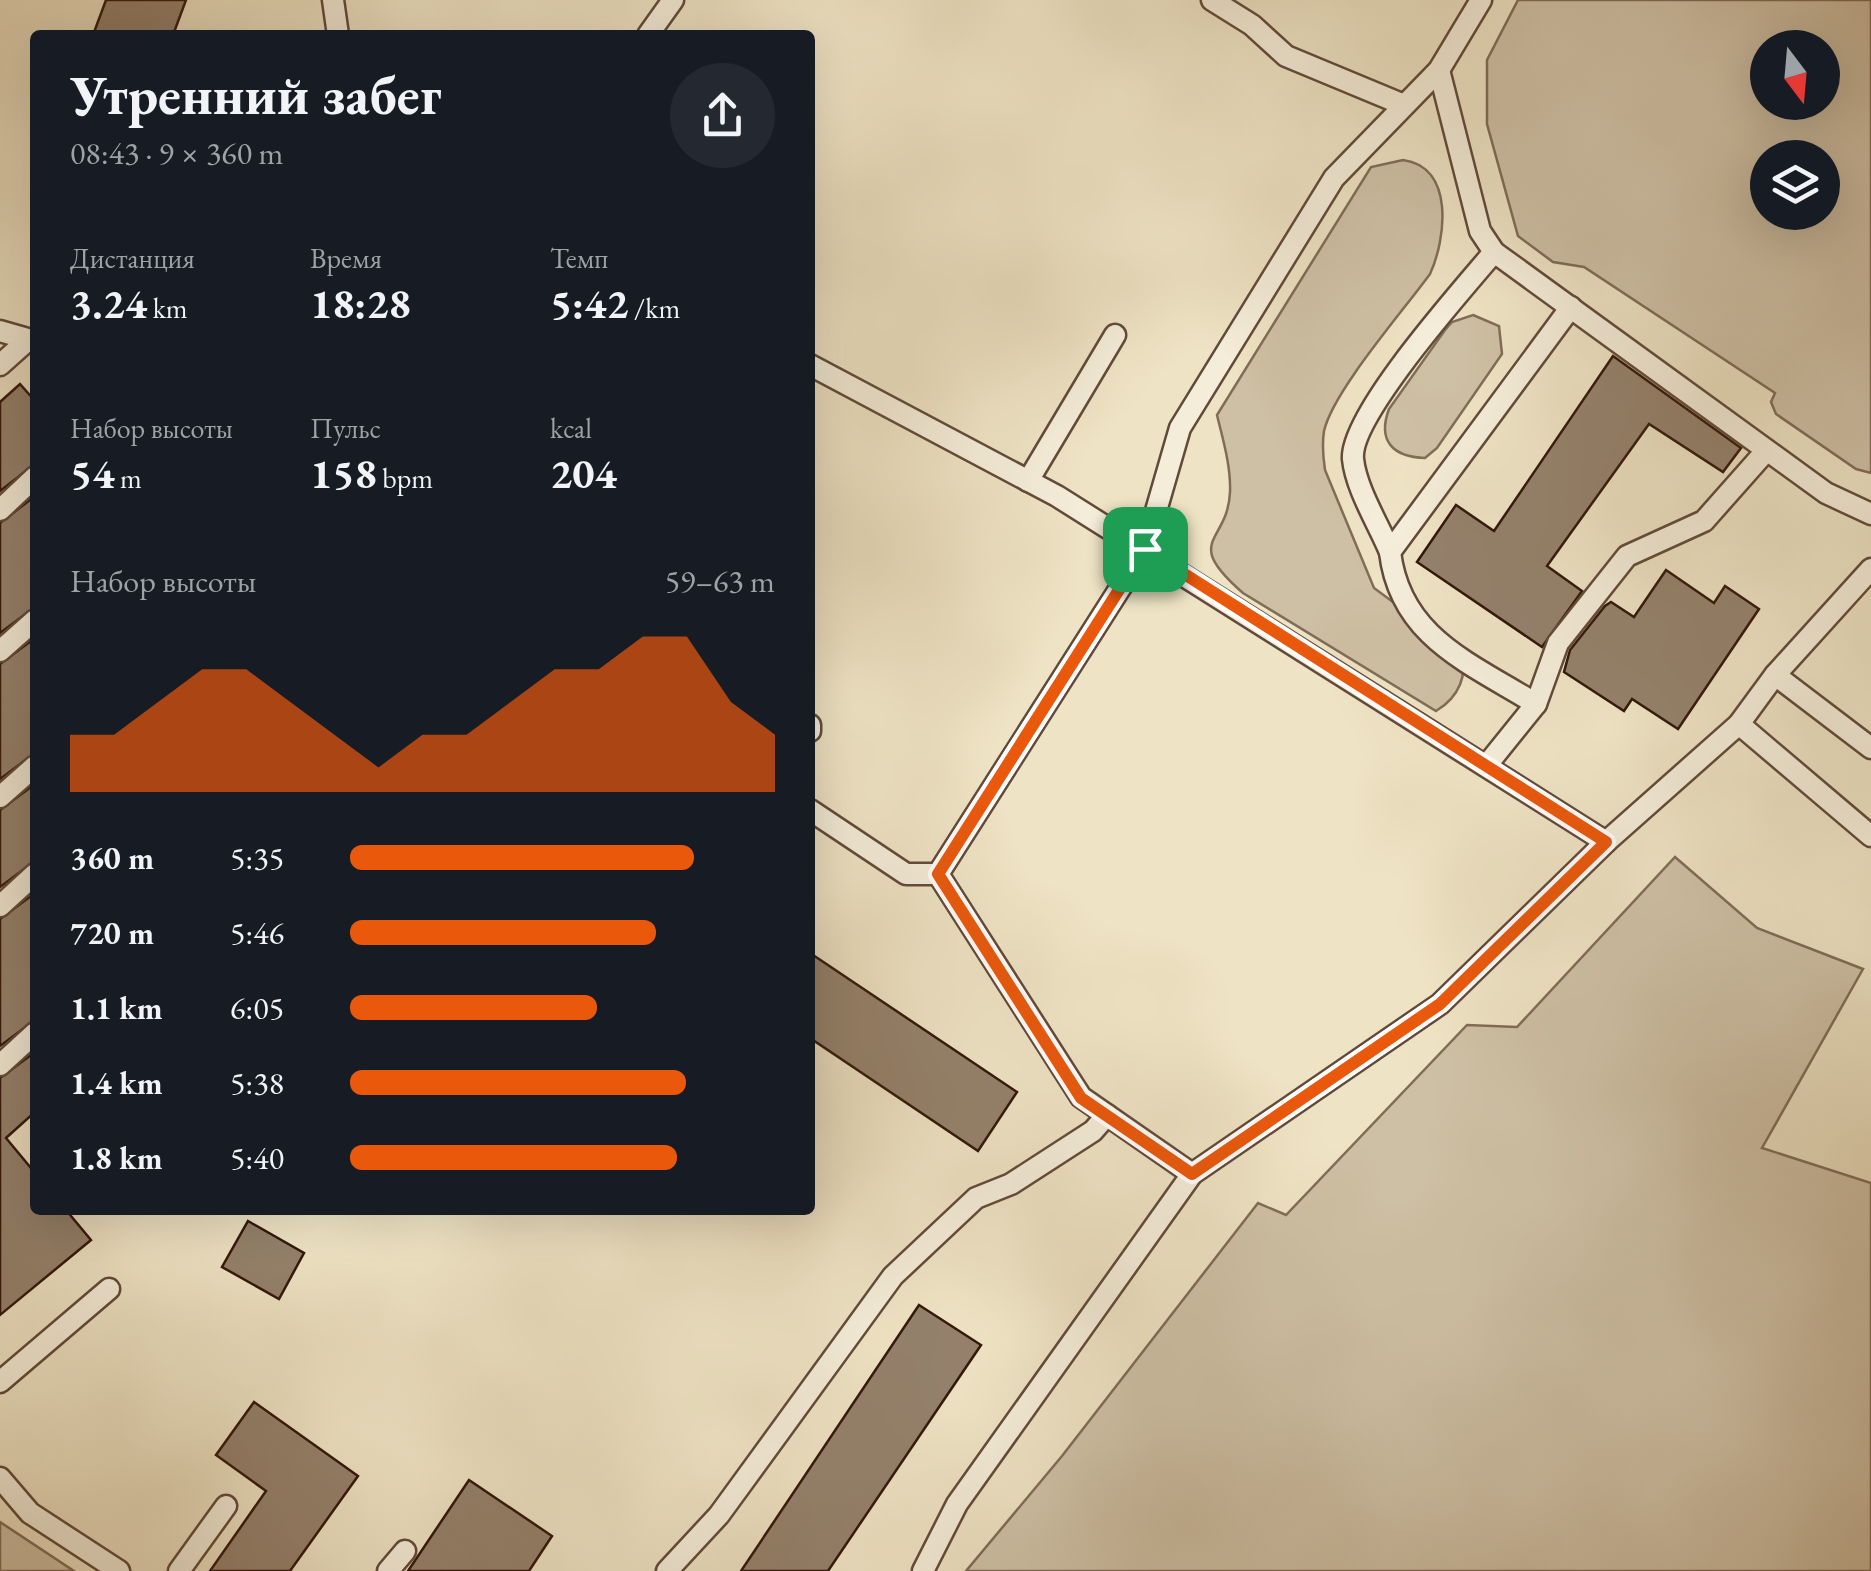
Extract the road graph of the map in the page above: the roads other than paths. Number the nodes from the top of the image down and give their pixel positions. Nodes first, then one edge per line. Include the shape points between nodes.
1 (333, 0) edge
2 (673, 0) edge
3 (1212, 0) edge
4 (1481, 0) edge
5 (337, 30) edge
6 (652, 30) edge
7 (1440, 70) junction
8 (1404, 106) junction
9 (1494, 252) junction
10 (1571, 307) junction
11 (0, 331) edge
12 (1115, 334) dead end
13 (30, 341) edge
14 (30, 342) edge
15 (0, 365) edge
16 (815, 368) edge
17 (1766, 451) junction
18 (1028, 481) junction
19 (30, 482) edge
20 (0, 510) edge
21 (1871, 514) edge
22 (1145, 549) junction
23 (1390, 552) junction
24 (1871, 569) edge
25 (30, 624) edge
26 (0, 651) edge
27 (1775, 675) junction
28 (1536, 704) junction
29 (1739, 724) junction
30 (1871, 748) edge
31 (1486, 766) junction
32 (30, 770) edge
33 (0, 797) edge
34 (815, 813) edge
35 (1871, 836) edge
36 (1606, 842) junction
37 (938, 874) junction
38 (30, 879) edge
39 (0, 906) edge
40 (30, 1038) edge
41 (0, 1065) edge
42 (1107, 1115) junction
43 (1192, 1174) junction
44 (109, 1289) dead end
45 (0, 1382) edge
46 (0, 1478) edge
47 (226, 1506) dead end
48 (405, 1552) dead end
49 (119, 1571) edge
50 (180, 1571) edge
51 (388, 1571) edge
52 (667, 1571) edge
53 (922, 1571) edge

1 - 5 lane
2 - 6 lane
3 - 8 lane via 1286,56
4 - 7 lane
7 - 8 lane
7 - 9 lane via 1480,230
8 - 22 lane via 1334,178 1180,428
9 - 10 lane
9 - 23 lane via 1428,330 1356,435 1353,461
10 - 17 lane
10 - 23 lane
11 - 13 lane
12 - 18 lane
14 - 15 lane
16 - 18 lane
17 - 21 lane via 1826,494
17 - 28 lane via 1704,520 1627,556 1558,642
18 - 22 lane
19 - 20 lane
22 - 31 lane
22 - 37 lane
23 - 28 lane via 1400,599 1435,640
24 - 27 lane
25 - 26 lane
27 - 29 lane
27 - 30 lane
28 - 31 lane
29 - 35 lane
29 - 36 lane
31 - 36 lane
32 - 33 lane
34 - 37 lane via 906,874
36 - 43 lane via 1440,1004
37 - 42 lane via 1081,1098
38 - 39 lane
40 - 41 lane
42 - 43 lane
42 - 52 lane via 1011,1184 976,1198 892,1276 719,1515
43 - 53 lane via 957,1504
44 - 45 lane
46 - 49 lane via 30,1514
47 - 50 lane
48 - 51 lane

